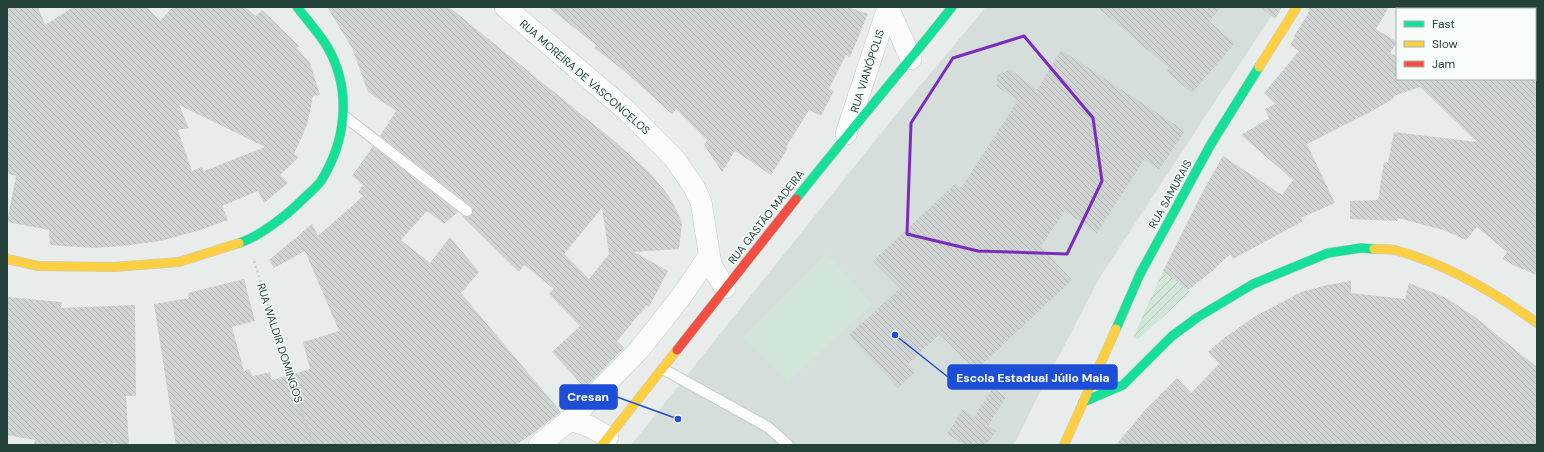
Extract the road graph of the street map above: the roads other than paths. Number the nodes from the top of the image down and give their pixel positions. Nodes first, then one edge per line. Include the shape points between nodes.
1 (297, 7) edge
2 (505, 7) edge
3 (888, 7) edge
4 (952, 7) edge
5 (1297, 7) edge
6 (911, 59) junction
7 (344, 116) junction
8 (846, 135) junction
9 (467, 211) dead end
10 (709, 256) junction
11 (7, 259) edge
12 (725, 288) junction
13 (1537, 323) edge
14 (663, 369) junction
15 (1083, 402) junction
16 (570, 420) junction
17 (605, 441) edge
18 (539, 445) edge
19 (788, 445) edge
20 (1064, 445) edge

1 - 7 street via 328,48 337,70
2 - 10 street, RUA MOREIRA DE VASCONCELOS via 626,110 674,158 694,187 700,202
3 - 6 street, RUA VIANÓPOLIS
3 - 8 street, RUA VIANÓPOLIS
4 - 6 street, RUA GASTÃO MADEIRA
5 - 15 street, RUA SAMURAIS via 1211,144 1140,274
6 - 8 street, RUA GASTÃO MADEIRA
7 - 9 lane
7 - 11 street via 337,150 320,182 291,211 248,240 178,262 114,266 38,266
8 - 12 street, RUA GASTÃO MADEIRA
10 - 12 street, RUA MOREIRA DE VASCONCELOS via 711,265
10 - 16 street via 638,350
12 - 14 street, RUA GASTÃO MADEIRA
13 - 15 street via 1502,298 1446,268 1394,250 1361,248 1328,253 1253,284 1210,310 1172,336 1123,385
14 - 17 street, RUA GASTÃO MADEIRA
14 - 19 lane via 768,427
15 - 20 street, RUA SAMURAIS
16 - 17 street via 591,427
16 - 18 street

